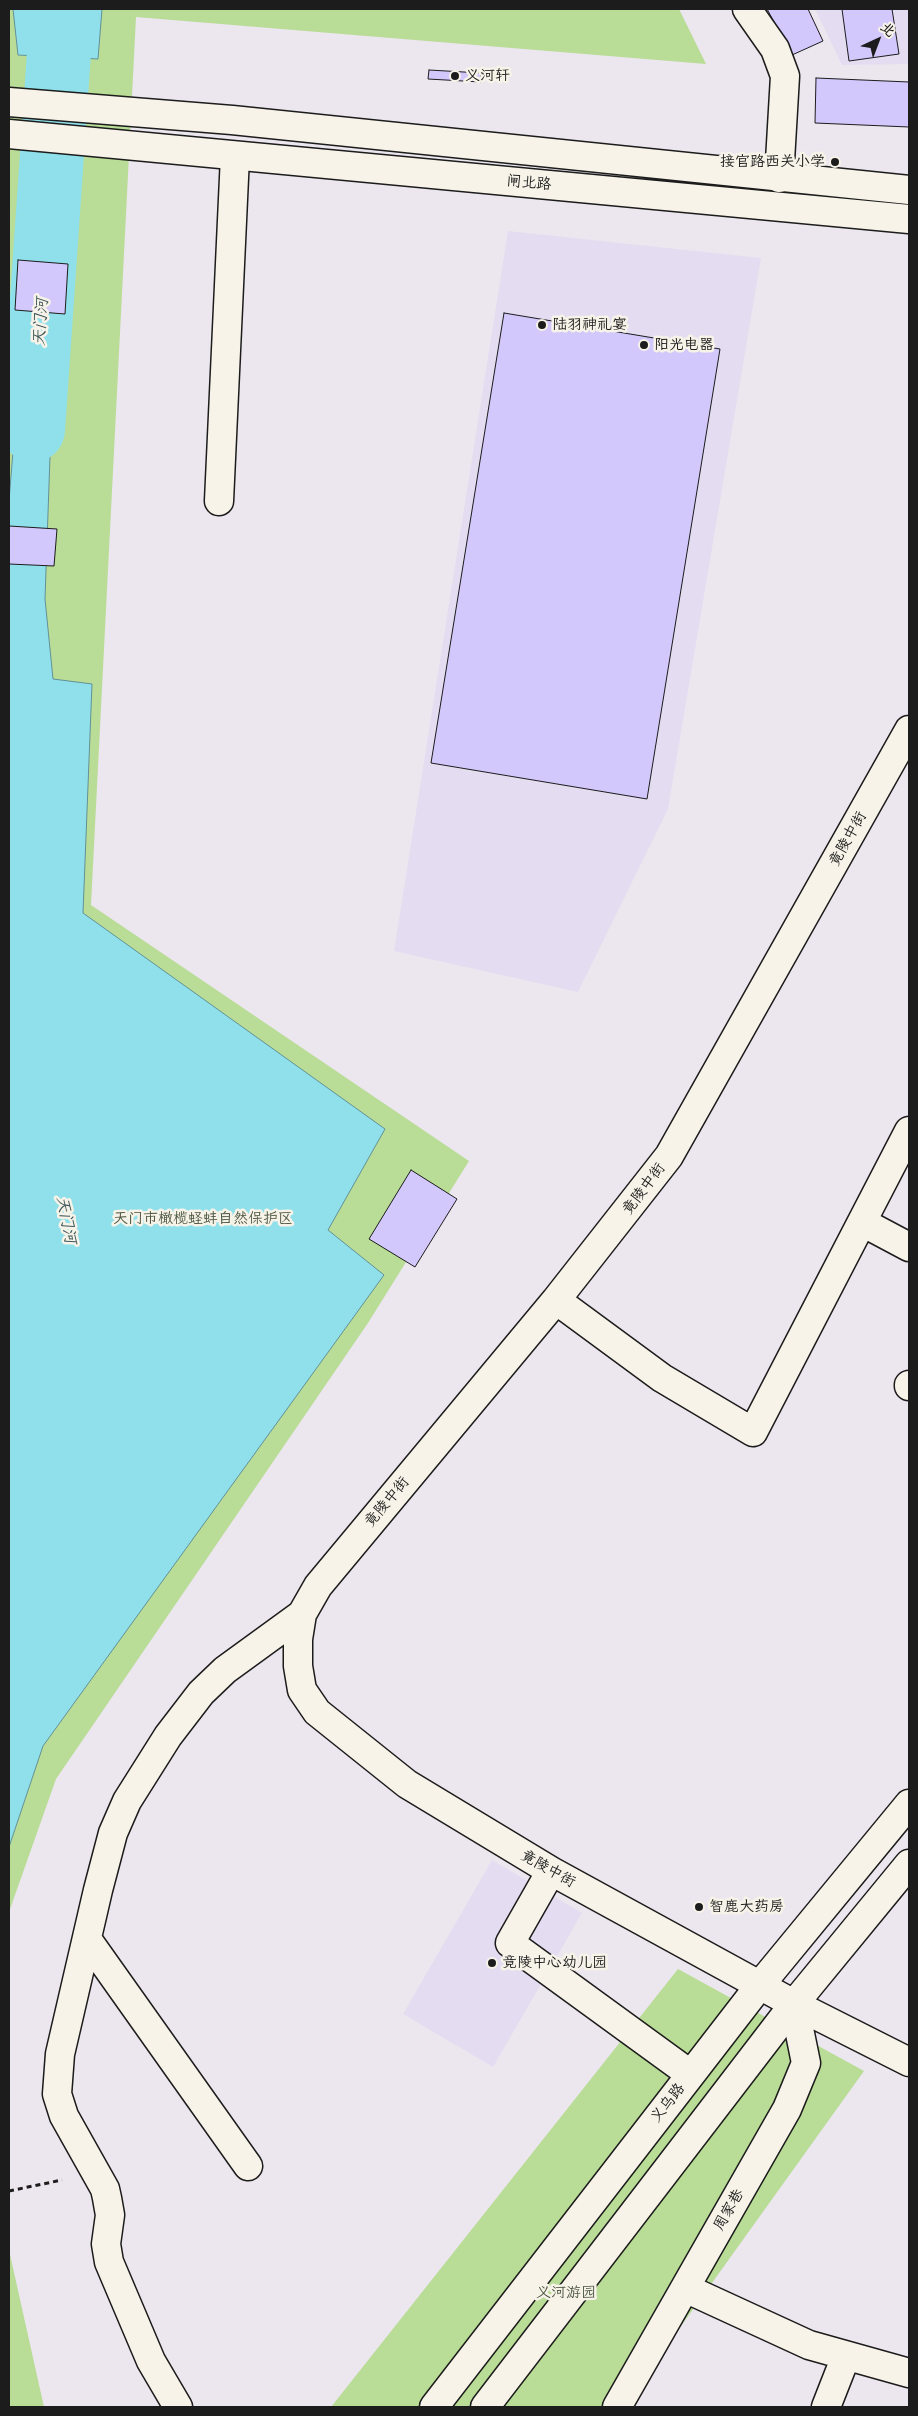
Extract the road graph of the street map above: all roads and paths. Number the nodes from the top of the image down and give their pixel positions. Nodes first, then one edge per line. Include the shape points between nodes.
1 (747, 9) edge
2 (9, 102) edge
3 (9, 134) edge
4 (235, 156) junction
5 (779, 178) junction
6 (909, 190) edge
7 (909, 219) edge
8 (220, 501) dead end
9 (909, 730) edge
10 (909, 1131) edge
11 (862, 1222) junction
12 (909, 1247) edge
13 (556, 1300) junction
14 (302, 1614) junction
15 (909, 1804) edge
16 (909, 1864) edge
17 (551, 1871) junction
18 (87, 1939) junction
19 (760, 1985) junction
20 (794, 2004) junction
21 (909, 2062) edge
22 (690, 2074) junction
23 (248, 2166) dead end
24 (64, 2179) dead end
25 (9, 2191) edge
26 (685, 2288) junction
27 (846, 2356) junction
28 (909, 2373) edge
29 (178, 2407) edge
30 (434, 2407) edge
31 (485, 2407) edge
32 (617, 2407) edge
33 (826, 2407) edge

1 - 5 main road via 775,49 785,76
2 - 5 main road, 闸北路 via 150,113
3 - 4 main road, 闸北路
4 - 7 main road, 闸北路
4 - 8 main road
5 - 6 main road, 闸北路
9 - 13 main road, 竟陵中街 via 689,1124 646,1187
10 - 11 main road
11 - 12 main road
11 - 13 main road via 753,1432 662,1378
13 - 14 main road, 竟陵中街 via 338,1560
14 - 17 main road, 竟陵中街 via 298,1666 302,1690 317,1712 407,1784
14 - 18 main road via 224,1670 147,1767 113,1833
15 - 19 main road, 义乌路
16 - 20 main road
17 - 19 main road, 竟陵中街
17 - 22 main road via 510,1943
18 - 23 main road
18 - 29 main road via 60,2054 57,2094 64,2116 105,2189 109,2207 106,2252 116,2283 151,2361
19 - 20 main road, 竟陵中街
19 - 22 main road, 义乌路
20 - 21 main road, 竟陵中街
20 - 26 main road, 周家巷 via 806,2063 788,2109
20 - 31 main road
22 - 30 main road, 义乌路
24 - 25 path
26 - 27 main road via 809,2345
26 - 32 main road, 周家巷
27 - 28 main road
27 - 33 main road

